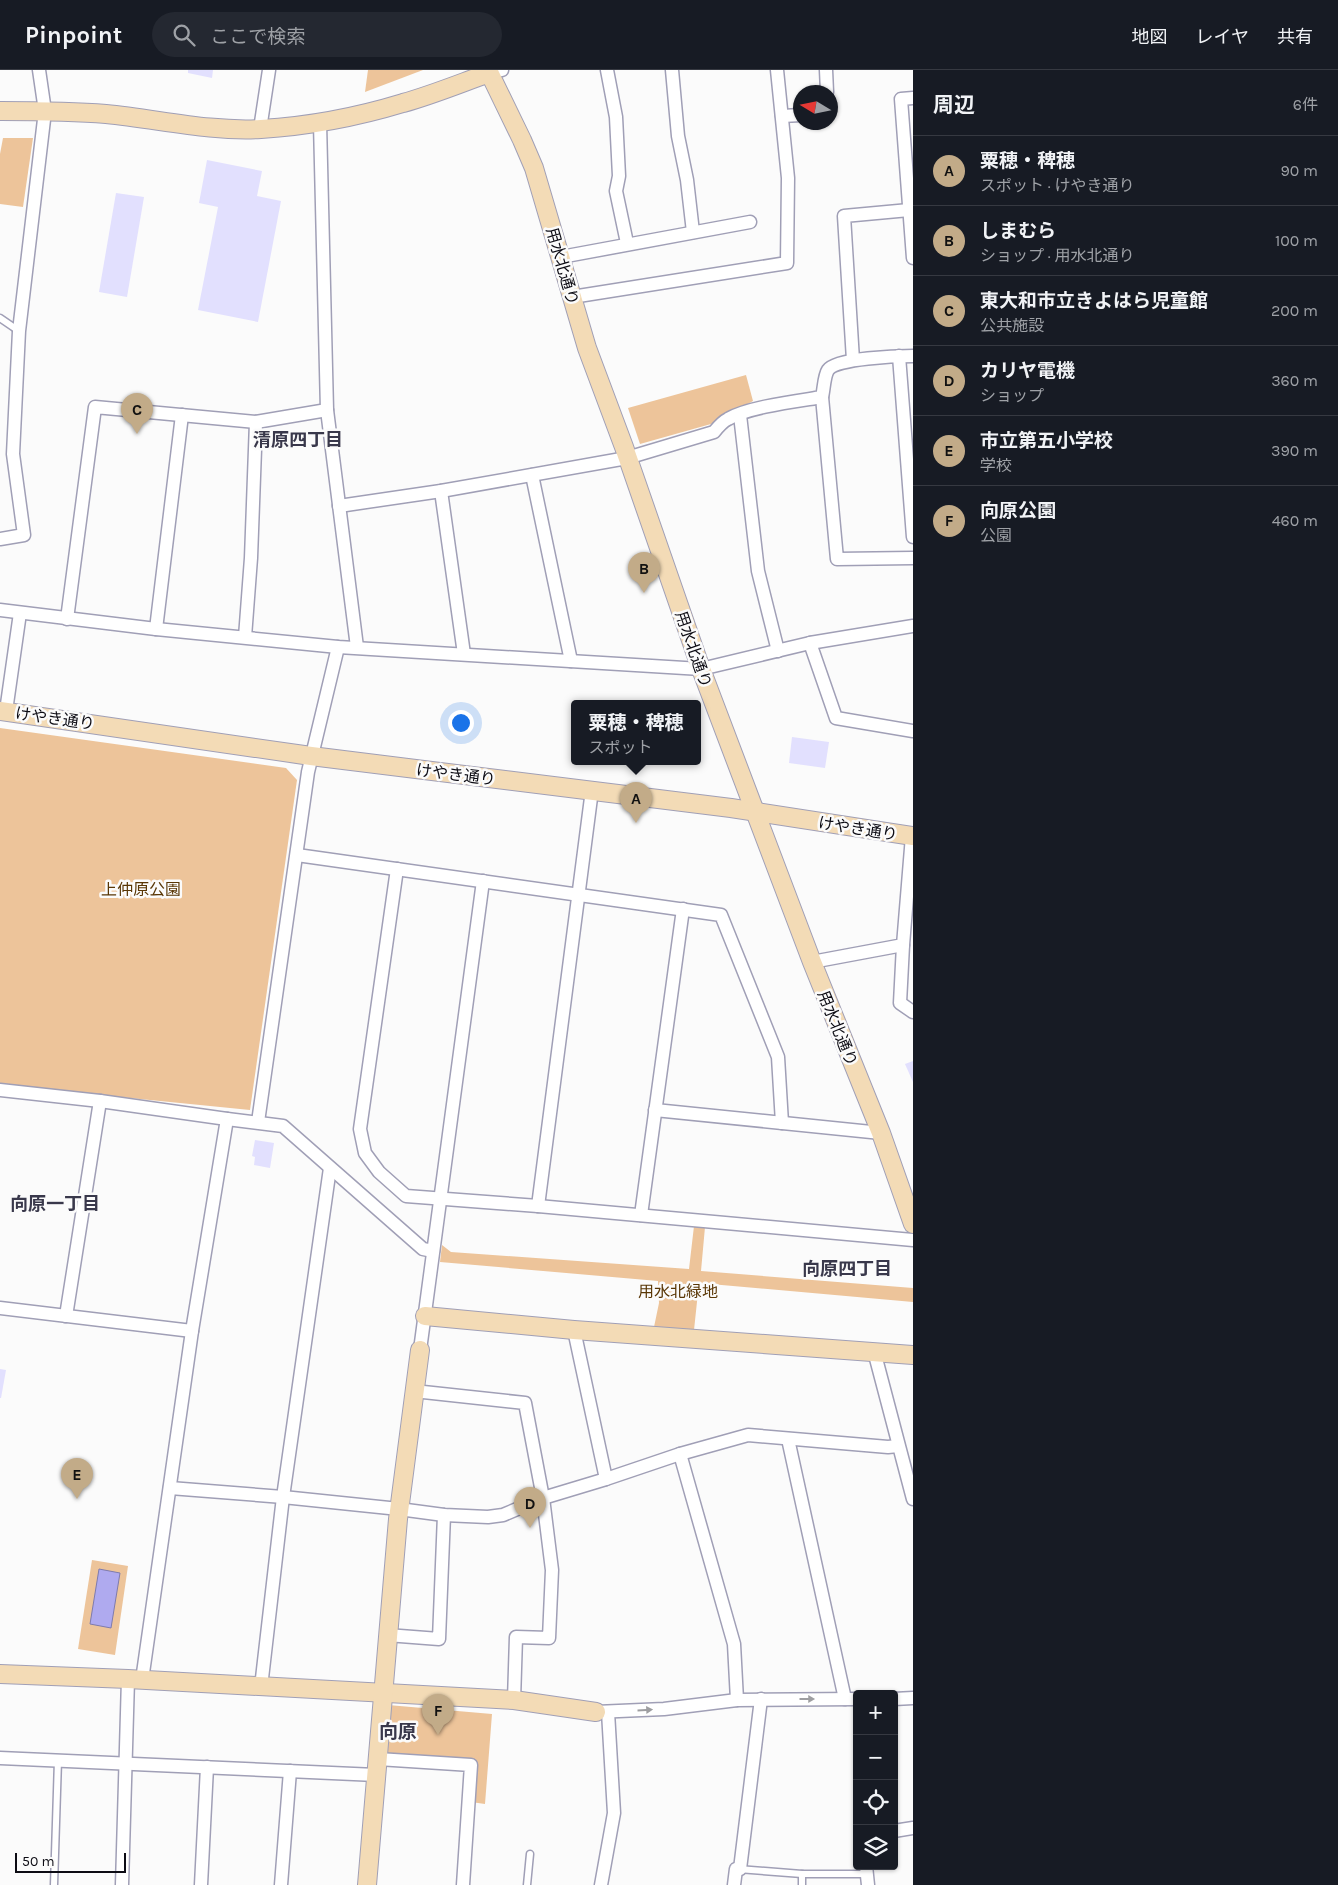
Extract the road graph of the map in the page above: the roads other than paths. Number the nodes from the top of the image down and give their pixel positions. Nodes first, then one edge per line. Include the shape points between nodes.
1 (39, 70) edge
2 (269, 70) edge
3 (608, 70) edge
4 (672, 70) edge
5 (777, 70) edge
6 (826, 70) edge
7 (493, 71) edge
8 (827, 85) edge
9 (913, 98) edge
10 (0, 111) edge
11 (45, 111) junction
12 (793, 115) edge
13 (782, 116) junction
14 (320, 123) junction
15 (260, 129) junction
16 (909, 210) junction
17 (750, 222) dead end
18 (693, 232) junction
19 (627, 243) junction
20 (561, 257) junction
21 (913, 258) edge
22 (572, 297) junction
23 (0, 318) edge
24 (19, 330) junction
25 (899, 356) junction
26 (913, 356) edge
27 (853, 360) junction
28 (822, 397) junction
29 (327, 410) junction
30 (740, 415) junction
31 (182, 416) junction
32 (256, 422) junction
33 (909, 448) edge
34 (627, 458) junction
35 (532, 475) junction
36 (441, 491) junction
37 (339, 506) junction
38 (913, 532) edge
39 (913, 537) edge
40 (0, 539) edge
41 (913, 558) edge
42 (0, 610) edge
43 (20, 613) junction
44 (67, 619) junction
45 (913, 626) edge
46 (156, 629) junction
47 (245, 637) junction
48 (810, 643) junction
49 (338, 647) junction
50 (357, 647) junction
51 (778, 651) junction
52 (464, 654) junction
53 (571, 661) junction
54 (700, 669) junction
55 (3, 711) edge
56 (913, 731) edge
57 (311, 756) junction
58 (592, 790) junction
59 (754, 812) junction
60 (912, 836) edge
61 (297, 854) junction
62 (397, 869) junction
63 (483, 882) junction
64 (578, 895) junction
65 (683, 909) junction
66 (903, 945) junction
67 (812, 962) junction
68 (913, 1012) edge
69 (0, 1090) edge
70 (100, 1101) junction
71 (655, 1110) junction
72 (227, 1119) junction
73 (258, 1122) junction
74 (782, 1123) junction
75 (881, 1133) junction
76 (330, 1168) junction
77 (440, 1198) junction
78 (538, 1206) junction
79 (641, 1215) junction
80 (913, 1224) edge
81 (913, 1240) edge
82 (433, 1251) junction
83 (0, 1308) edge
84 (66, 1316) junction
85 (425, 1316) junction
86 (574, 1330) junction
87 (192, 1331) junction
88 (420, 1350) joint
89 (874, 1352) junction
90 (913, 1355) edge
91 (414, 1391) junction
92 (788, 1439) junction
93 (898, 1446) junction
94 (680, 1454) junction
95 (606, 1479) junction
96 (170, 1488) junction
97 (283, 1497) junction
98 (543, 1498) junction
99 (913, 1499) edge
100 (399, 1509) junction
101 (444, 1515) junction
102 (388, 1635) junction
103 (0, 1674) edge
104 (135, 1680) junction
105 (261, 1687) junction
106 (382, 1693) junction
107 (898, 1698) edge
108 (913, 1698) edge
109 (761, 1699) junction
110 (851, 1699) edge
111 (514, 1700) junction
112 (738, 1700) junction
113 (602, 1712) junction
114 (0, 1758) edge
115 (58, 1760) junction
116 (124, 1764) junction
117 (207, 1767) junction
118 (377, 1767) junction
119 (290, 1771) junction
120 (913, 1828) edge
121 (898, 1830) edge
122 (530, 1854) dead end
123 (738, 1869) junction
124 (802, 1874) junction
125 (867, 1875) edge
126 (54, 1885) edge
127 (122, 1885) edge
128 (201, 1885) edge
129 (281, 1885) edge
130 (367, 1885) edge
131 (463, 1885) edge
132 (527, 1885) edge
133 (601, 1885) edge
134 (734, 1885) edge
135 (802, 1885) edge

1 - 11 street
2 - 15 street
3 - 19 street via 616,117 619,176 616,191
4 - 18 street via 678,136
5 - 13 street
6 - 8 street
7 - 14 street via 405,103
7 - 20 street, 用水北通り via 534,168
9 - 16 street via 901,99
10 - 11 street
11 - 15 street
11 - 24 street
12 - 13 street
13 - 22 street via 788,178 787,263
14 - 15 street
14 - 29 street
16 - 21 street
16 - 27 street via 844,216
17 - 18 street
18 - 19 street
19 - 20 street
20 - 22 street, 用水北通り
22 - 34 street, 用水北通り
23 - 24 lane
24 - 40 street via 13,454 24,536
25 - 26 street
25 - 27 street
25 - 33 street
27 - 28 street via 833,365 828,370
28 - 30 street
28 - 41 street via 837,559
29 - 32 street
29 - 37 street
30 - 34 street via 730,418 714,432
30 - 51 street via 758,571
31 - 32 street
31 - 44 street via 95,407
31 - 46 street
32 - 47 street
33 - 38 street
34 - 35 street
34 - 54 street, 用水北通り
35 - 36 street
35 - 53 street
36 - 37 street
36 - 52 street
37 - 50 street
38 - 39 street
42 - 43 street
43 - 44 street
43 - 55 street
44 - 46 street
45 - 48 street
46 - 47 street
47 - 49 street
48 - 51 street
48 - 56 street via 836,718
49 - 50 street
49 - 57 street
50 - 52 street
51 - 54 street
52 - 53 street
53 - 54 street
54 - 59 street, 用水北通り
55 - 57 street, けやき通り
57 - 58 street, けやき通り
57 - 61 street
58 - 59 street, けやき通り
58 - 64 street
59 - 60 street, けやき通り
59 - 67 street, 用水北通り
60 - 66 street
61 - 62 street
61 - 73 street
62 - 63 street
62 - 77 street via 360,1129 365,1153 379,1172 406,1196
63 - 64 street
63 - 77 street
64 - 65 street
64 - 78 street
65 - 71 street
65 - 74 street via 721,915 778,1057
66 - 67 street
66 - 68 street via 900,1003
67 - 75 street, 用水北通り
69 - 70 street
70 - 72 street
70 - 84 street
71 - 74 street
71 - 79 street
72 - 73 street
72 - 87 street
73 - 76 street via 283,1126
74 - 75 street
75 - 80 street, 用水北通り
76 - 82 street via 423,1249
76 - 97 street
77 - 78 street
77 - 82 street
78 - 79 street
79 - 81 street
82 - 85 street
83 - 84 street
84 - 87 street
85 - 86 street
85 - 88 street
86 - 89 street
86 - 95 street
87 - 96 street
88 - 91 street
89 - 90 street
89 - 93 street
91 - 98 street via 525,1404
91 - 100 street
92 - 93 street
92 - 94 street via 748,1435
92 - 110 street
93 - 99 street
94 - 95 street
94 - 112 street via 734,1644
95 - 98 street
96 - 97 street
96 - 104 street
97 - 100 street
97 - 105 street
98 - 101 street via 503,1515
98 - 111 street via 552,1570 549,1638 516,1637
100 - 101 street
100 - 102 street
101 - 102 street via 440,1639
102 - 106 street
103 - 104 street
104 - 105 street
104 - 116 street
105 - 106 street
106 - 111 street
106 - 118 street
107 - 108 street
109 -> 110 street
109 - 112 street
109 - 123 street
111 - 113 street
113 -> 112 street
113 - 133 street via 614,1813
114 - 115 street
115 - 116 street
115 - 126 lane
116 - 117 street
116 - 127 street
117 - 119 street
117 - 128 street
118 - 119 street
118 - 130 street
118 - 131 street via 471,1766
119 - 129 street
120 - 121 street
122 - 132 lane
123 - 124 lane
123 - 134 street
124 - 125 lane
124 - 135 lane

